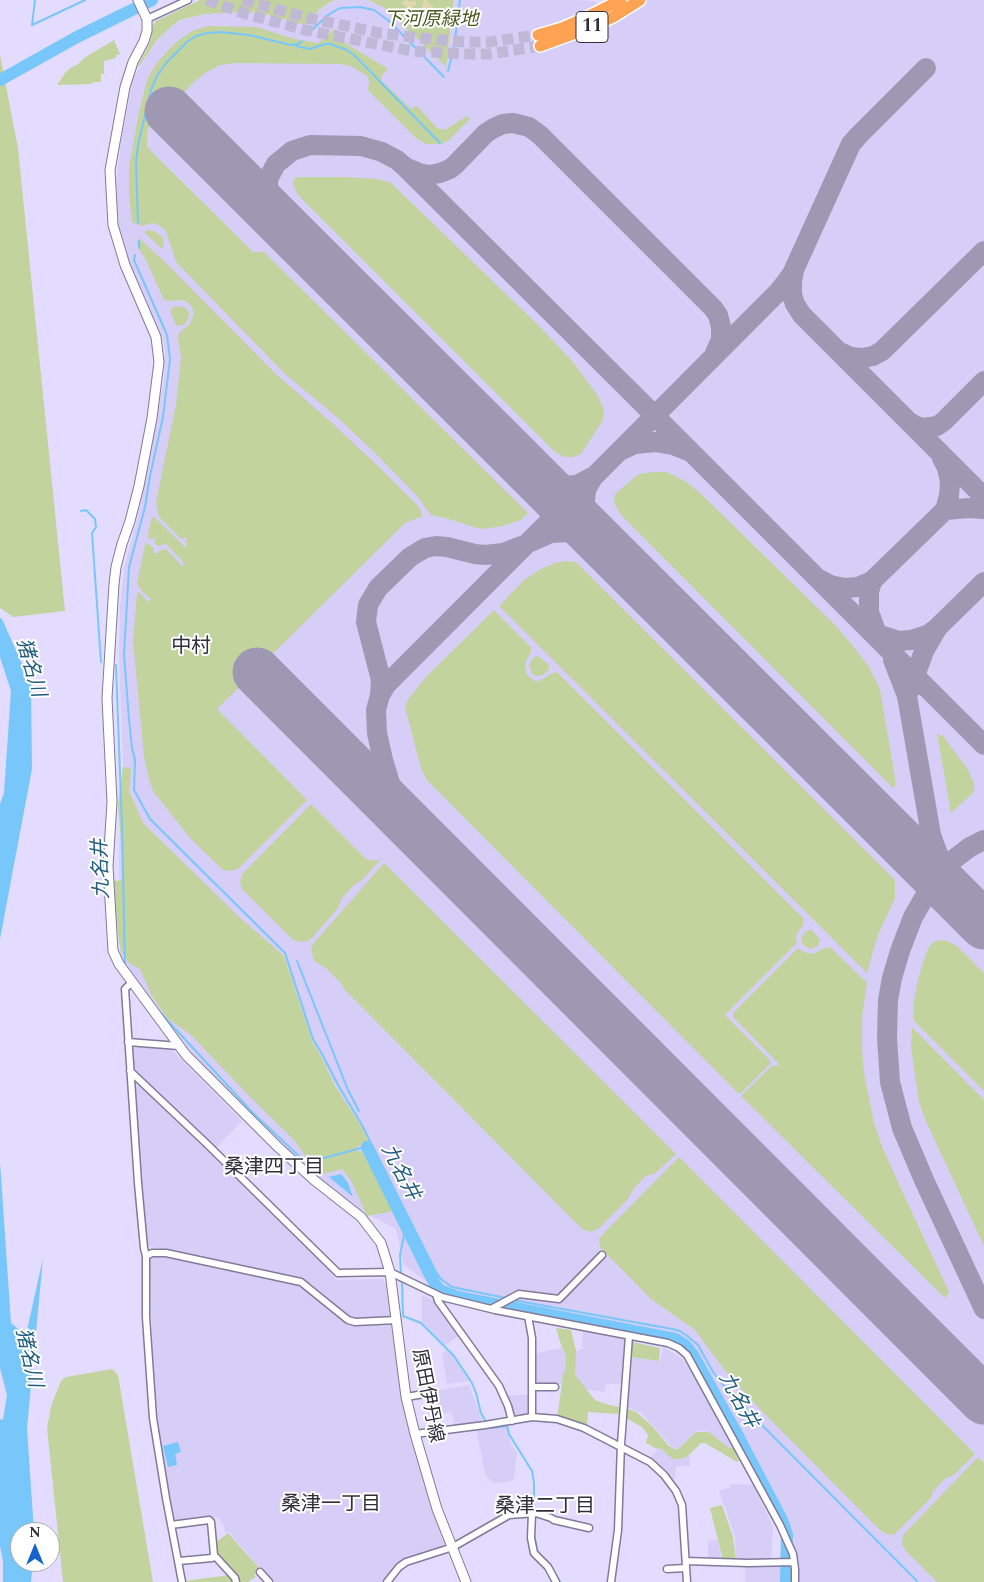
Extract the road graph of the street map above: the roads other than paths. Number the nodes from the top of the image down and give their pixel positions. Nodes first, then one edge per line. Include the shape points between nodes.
1 (138, 0) edge
2 (188, 0) edge
3 (621, 0) edge
4 (640, 0) edge
5 (146, 18) junction
6 (132, 982) junction
7 (128, 1042) junction
8 (179, 1046) junction
9 (130, 1071) junction
10 (602, 1255) dead end
11 (146, 1256) junction
12 (390, 1272) junction
13 (436, 1294) junction
14 (491, 1309) junction
15 (528, 1316) junction
16 (397, 1320) junction
17 (629, 1336) junction
18 (532, 1387) junction
19 (555, 1387) dead end
20 (424, 1394) dead end
21 (406, 1397) junction
22 (532, 1417) junction
23 (512, 1421) junction
24 (415, 1434) junction
25 (621, 1447) junction
26 (532, 1513) junction
27 (171, 1525) junction
28 (589, 1528) dead end
29 (453, 1547) junction
30 (214, 1555) junction
31 (179, 1561) junction
32 (794, 1562) junction
33 (686, 1564) junction
34 (668, 1569) dead end
35 (260, 1572) dead end
36 (554, 1581) edge
37 (182, 1582) edge
38 (236, 1582) edge
39 (269, 1582) edge
40 (388, 1582) edge
41 (466, 1582) edge
42 (611, 1582) edge
43 (687, 1582) edge
44 (794, 1582) edge

1 - 5 street
2 - 5 street
3 - 4 highway, 11 via 539,40 590,28
5 - 6 street, 原田伊丹線 via 145,38 125,87 110,170 113,225 125,265 156,337 159,353 140,486 116,567 107,698 112,802 108,866 113,951
6 - 7 street via 124,989
6 - 8 street, 原田伊丹線
7 - 8 street
7 - 9 street
8 - 12 street, 原田伊丹線 via 278,1147 361,1217 381,1243
9 - 11 street
9 - 12 street via 338,1273
10 - 14 street via 559,1299 519,1294
11 - 16 street via 166,1253 301,1282 348,1320
11 - 27 street via 152,1418
12 - 13 street
12 - 16 street, 原田伊丹線
13 - 14 street
13 - 23 street via 499,1386
14 - 15 street
15 - 17 street
15 - 18 street via 532,1338
16 - 21 street, 原田伊丹線
17 - 25 street
17 - 32 street via 668,1343 687,1355 780,1525
18 - 19 street
18 - 22 street
20 - 21 street
21 - 24 street, 原田伊丹線
22 - 23 street
22 - 25 street via 579,1425
23 - 24 street
24 - 29 street, 原田伊丹線 via 437,1509
25 - 33 street via 650,1462 676,1491 682,1505
25 - 42 street via 618,1530
26 - 28 street
26 - 29 street via 509,1515
26 - 36 street via 534,1553 548,1567
27 - 30 street via 209,1520
27 - 31 street
29 - 40 street via 406,1562
29 - 41 street, 原田伊丹線
30 - 31 street via 212,1558
30 - 38 street
31 - 37 street
32 - 33 street
32 - 44 street
33 - 34 street
33 - 43 street
35 - 39 street

